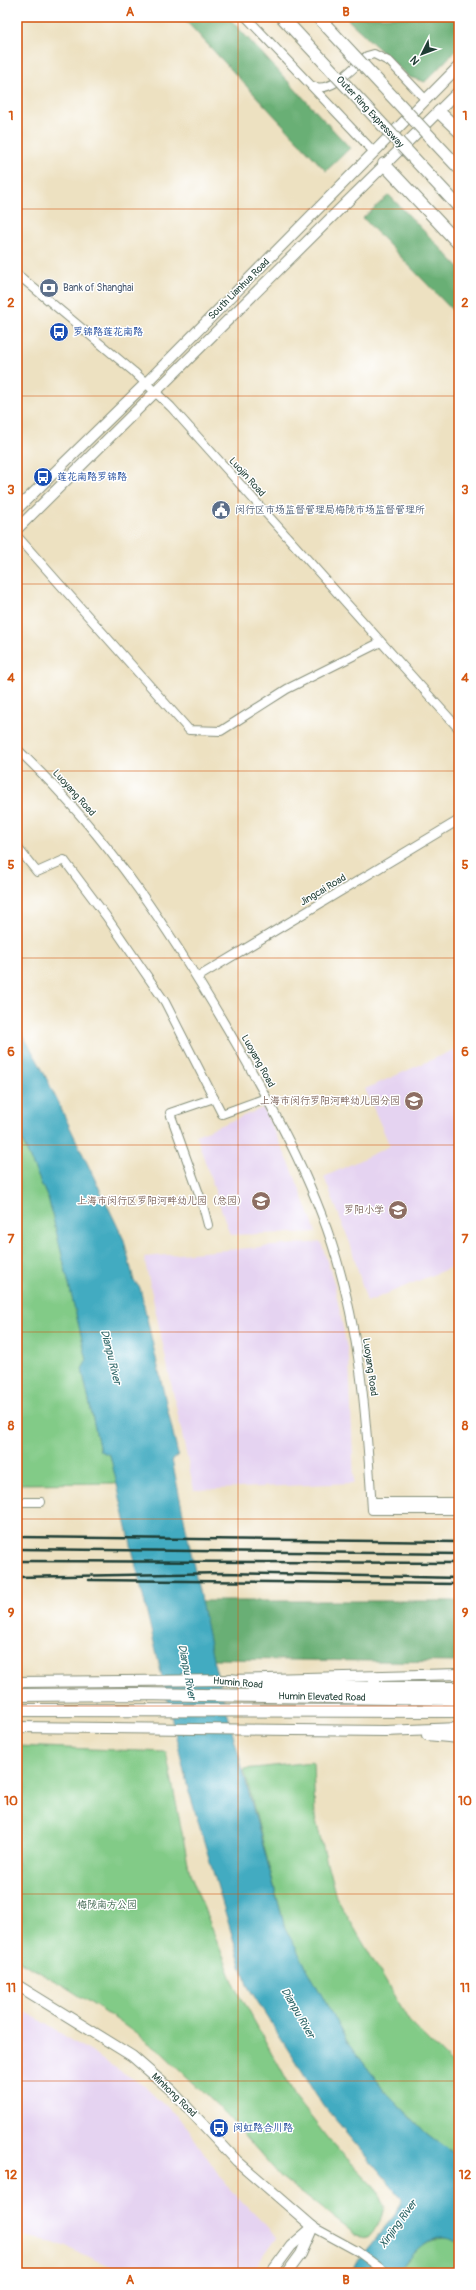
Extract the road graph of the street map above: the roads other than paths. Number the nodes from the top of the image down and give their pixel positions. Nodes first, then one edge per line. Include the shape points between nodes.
1 (246, 17) edge
2 (282, 17) edge
3 (318, 17) edge
4 (459, 66) edge
5 (312, 86) junction
6 (459, 91) edge
7 (426, 100) junction
8 (439, 112) junction
9 (459, 131) edge
10 (374, 152) junction
11 (384, 164) junction
12 (459, 168) edge
13 (459, 207) edge
14 (459, 244) edge
15 (17, 274) edge
16 (146, 383) junction
17 (156, 392) junction
18 (17, 509) edge
19 (17, 529) edge
20 (17, 536) edge
21 (381, 642) junction
22 (459, 729) edge
23 (17, 749) edge
24 (459, 820) edge
25 (17, 847) edge
26 (198, 977) junction
27 (214, 1098) junction
28 (266, 1098) junction
29 (208, 1224) dead end
30 (17, 1502) edge
31 (41, 1502) dead end
32 (459, 1502) edge
33 (372, 1506) junction
34 (459, 1510) edge
35 (459, 1674) edge
36 (230, 1680) junction
37 (17, 1682) edge
38 (459, 1688) edge
39 (459, 1694) edge
40 (17, 1695) edge
41 (367, 1698) junction
42 (459, 1699) edge
43 (17, 1710) edge
44 (459, 1711) edge
45 (366, 1712) junction
46 (459, 1718) edge
47 (17, 1727) edge
48 (459, 1728) edge
49 (385, 1731) junction
50 (459, 1738) edge
51 (17, 1985) edge
52 (313, 2227) junction
53 (271, 2273) edge
54 (287, 2273) edge
55 (388, 2273) edge

1 - 5 street
2 - 13 highway, Outer Ring Expressway, bridge
3 - 12 highway, bridge
4 - 7 main road, South Lianhua Road
5 - 7 street via 319,89 332,86 367,56 374,54 390,62
5 - 10 street
6 - 8 main road, South Lianhua Road
7 - 8 main road
7 - 10 main road, South Lianhua Road
8 - 9 highway
8 - 11 main road, South Lianhua Road
10 - 11 main road
10 - 16 main road, South Lianhua Road
11 - 14 highway
11 - 17 main road, South Lianhua Road
15 - 16 street, Luojin Road
16 - 17 street, Luojin Road
16 - 18 main road, South Lianhua Road
17 - 19 main road, South Lianhua Road
17 - 21 street, Luojin Road
20 - 21 street via 189,730 221,731 287,689
21 - 22 street, Luojin Road
23 - 26 street, Luoyang Road via 83,816 123,866
24 - 26 street, Jingcai Road
25 - 27 street via 37,872 64,860 165,1002
26 - 28 street, Luoyang Road
27 - 28 street via 222,1114
27 - 29 street via 170,1113
28 - 33 street, Luoyang Road via 318,1205 340,1269 362,1373
30 - 31 street
32 - 33 street
33 - 34 street
35 - 36 main road
36 - 37 main road, Humin Road
36 - 38 highway, Humin Road via 287,1688
39 - 41 highway
40 - 41 highway, Humin Elevated Road via 140,1694
41 - 42 highway, Humin Elevated Road
43 - 45 highway, Humin Elevated Road
44 - 45 highway, Humin Elevated Road
45 - 46 highway
47 - 49 main road
48 - 49 main road
49 - 50 main road
51 - 52 main road, Minhong Road via 132,2056 171,2090 237,2161
52 - 53 main road via 291,2246
52 - 54 main road via 301,2254
52 - 55 street

